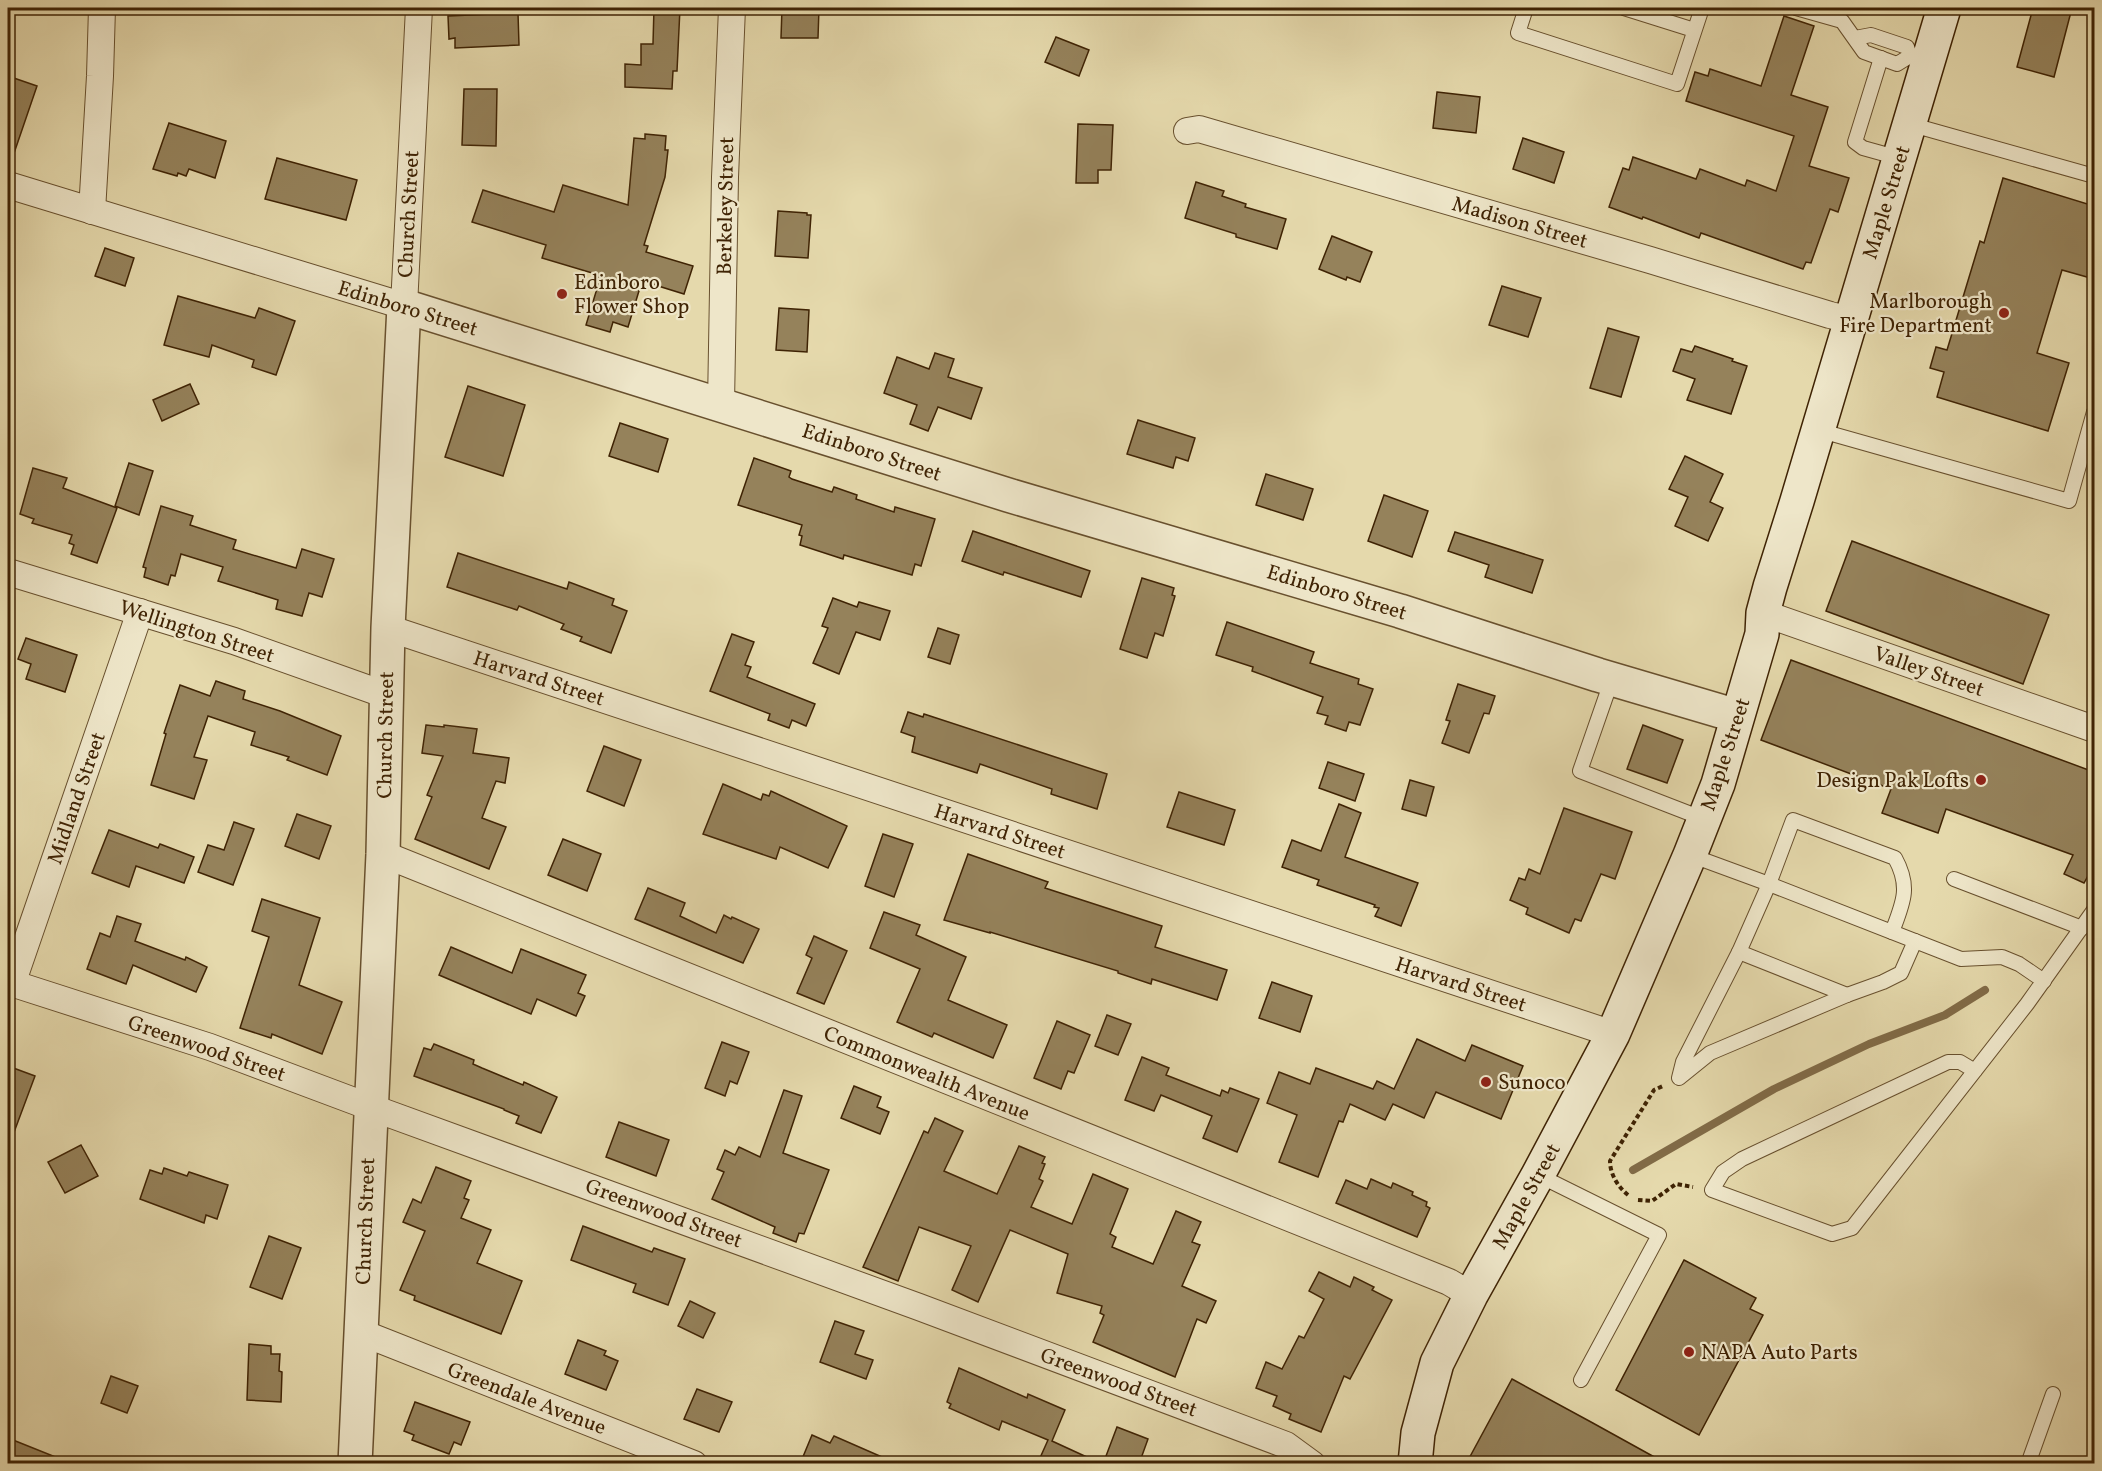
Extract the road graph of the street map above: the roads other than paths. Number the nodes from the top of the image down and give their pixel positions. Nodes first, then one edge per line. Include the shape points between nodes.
1 (102, 8) edge
2 (419, 8) edge
3 (732, 8) edge
4 (1526, 8) edge
5 (1624, 8) edge
6 (1702, 8) edge
7 (1796, 8) edge
8 (1944, 8) edge
9 (1694, 30) junction
10 (1855, 38) junction
11 (1881, 58) junction
12 (1919, 58) junction
13 (1909, 124) junction
14 (1188, 131) dead end
15 (1899, 158) junction
16 (2094, 176) edge
17 (8, 185) edge
18 (92, 211) junction
19 (404, 306) junction
20 (1851, 320) junction
21 (721, 404) junction
22 (2094, 412) edge
23 (1818, 430) junction
24 (8, 572) edge
25 (140, 612) junction
26 (1763, 613) junction
27 (388, 628) junction
28 (1612, 679) junction
29 (386, 695) junction
30 (1737, 716) junction
31 (2094, 729) edge
32 (1704, 819) junction
33 (382, 854) junction
34 (1690, 855) junction
35 (1954, 879) dead end
36 (1769, 884) junction
37 (2094, 910) edge
38 (2082, 928) junction
39 (1892, 932) junction
40 (1915, 941) junction
41 (1739, 952) junction
42 (2044, 981) junction
43 (10, 983) edge
44 (1847, 995) junction
45 (1613, 1034) junction
46 (1975, 1071) junction
47 (370, 1107) junction
48 (1538, 1175) junction
49 (1470, 1295) junction
50 (360, 1332) junction
51 (1581, 1380) dead end
52 (2053, 1394) dead end
53 (355, 1464) edge
54 (694, 1464) edge
55 (1312, 1464) edge
56 (1414, 1464) edge
57 (2028, 1464) edge

1 - 18 street
2 - 19 street, Church Street
3 - 21 street, Berkeley Street
4 - 9 lane via 1518,33 1677,84
5 - 9 lane
6 - 9 lane
7 - 10 lane via 1842,21
8 - 12 street, Maple Street
10 - 11 lane via 1864,52
10 - 12 lane via 1871,35 1907,47
11 - 12 lane via 1897,64
11 - 15 lane via 1856,142 1863,148
12 - 13 street, Maple Street
13 - 15 street, Maple Street
13 - 16 lane
14 - 20 street, Madison Street via 1199,129
15 - 20 street, Maple Street
17 - 18 street, Edinboro Street
18 - 19 street, Edinboro Street
19 - 21 street, Edinboro Street
19 - 27 street, Church Street
20 - 23 street, Maple Street
21 - 28 street, Edinboro Street
22 - 23 lane via 2069,501
23 - 26 street, Maple Street
24 - 25 street, Wellington Street
25 - 29 street, Wellington Street
25 - 43 street, Midland Street
26 - 30 street, Maple Street via 1762,634
26 - 31 street, Valley Street
27 - 29 street, Church Street
27 - 45 street, Harvard Street
28 - 30 street, Edinboro Street
28 - 32 lane via 1580,771
29 - 33 street, Church Street
30 - 32 street, Maple Street
32 - 34 street, Maple Street
33 - 47 street, Church Street
33 - 49 street, Commonwealth Avenue via 1449,1282
34 - 36 lane
34 - 45 street, Maple Street
35 - 38 lane
36 - 39 lane
36 - 39 lane via 1794,820 1895,858 1903,873 1905,891
36 - 41 lane
37 - 38 lane
38 - 42 lane
39 - 40 lane
40 - 42 lane via 1961,959 2002,957
40 - 44 lane via 1901,973
41 - 44 lane
41 - 44 lane via 1683,1062 1679,1078 1710,1053
42 - 46 lane
43 - 47 street, Greenwood Street via 210,1047
45 - 48 street, Maple Street
46 - 46 lane via 1960,1062 1948,1062 1742,1159 1723,1172 1712,1190 1832,1234 1852,1228
47 - 50 street, Church Street
47 - 55 street, Greenwood Street via 1210,1416 1286,1445
48 - 49 street, Maple Street
48 - 51 lane via 1659,1235
49 - 56 street, Maple Street via 1437,1363
50 - 53 street, Church Street
50 - 54 street, Greendale Avenue
52 - 57 lane

